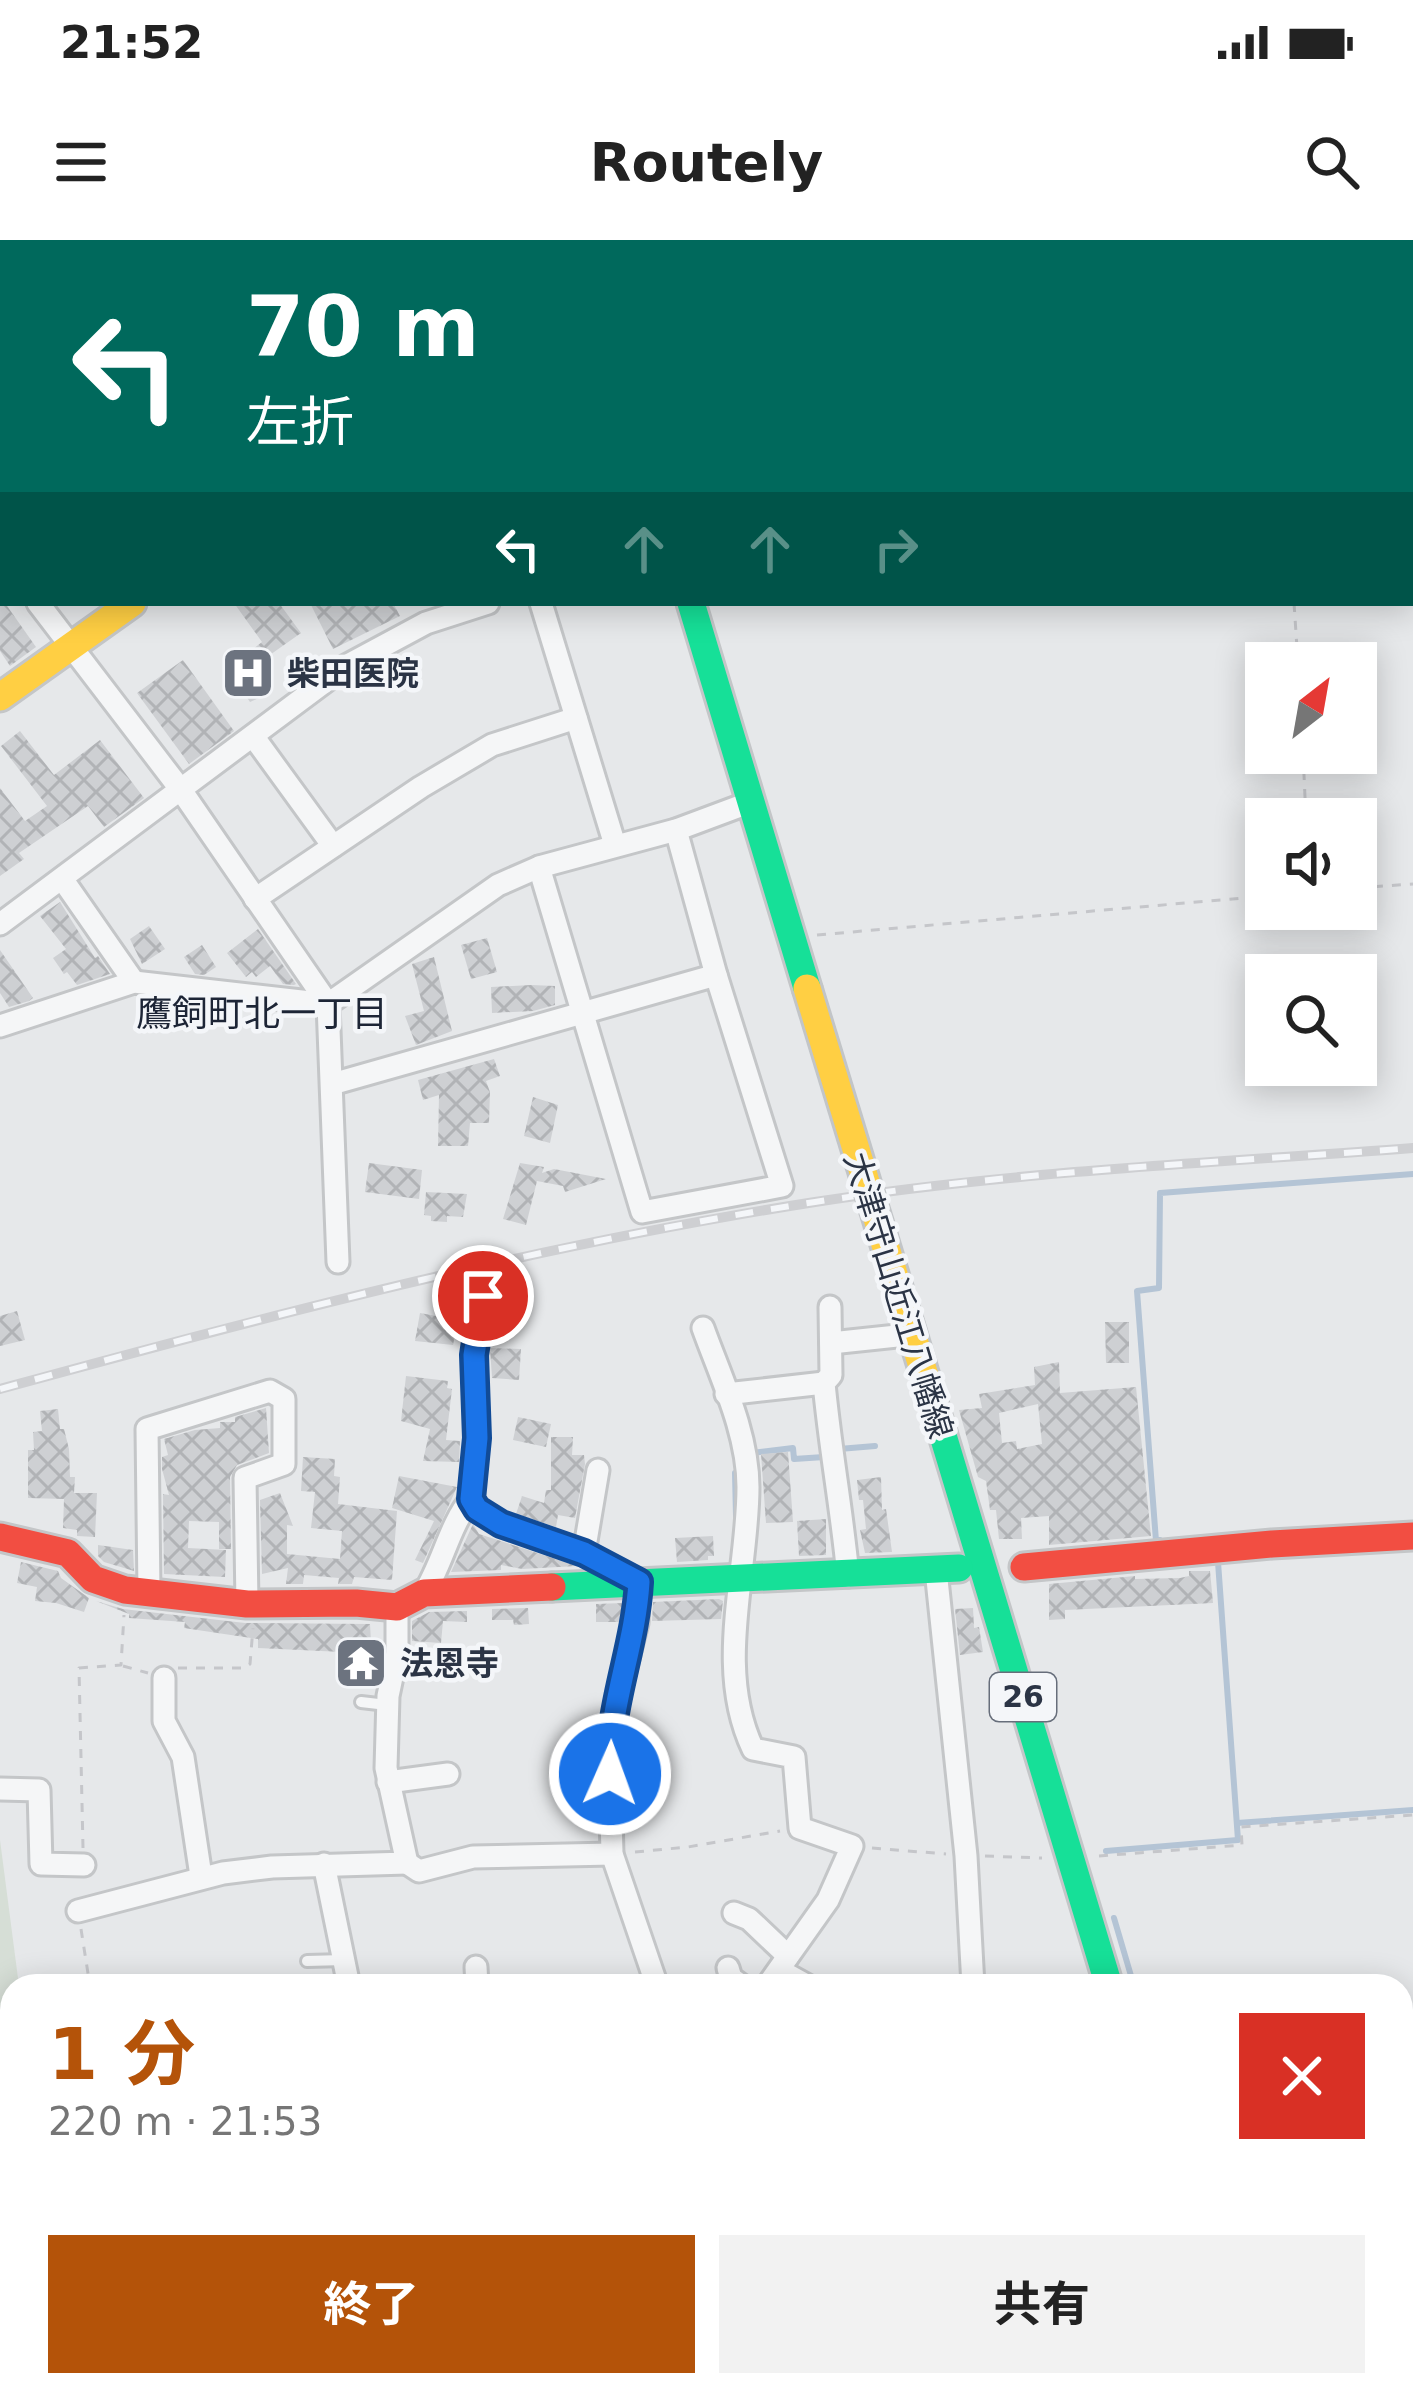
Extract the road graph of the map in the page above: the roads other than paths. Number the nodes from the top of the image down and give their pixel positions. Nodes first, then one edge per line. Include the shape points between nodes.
1 (40, 606) edge
2 (127, 606) edge
3 (478, 606) edge
4 (542, 606) edge
5 (693, 606) edge
6 (69, 644) junction
7 (0, 697) edge
8 (576, 718) junction
9 (253, 736) junction
10 (181, 790) junction
11 (751, 802) junction
12 (676, 830) junction
13 (615, 845) junction
14 (333, 846) junction
15 (539, 868) junction
16 (62, 880) junction
17 (256, 898) junction
18 (0, 924) edge
19 (716, 975) junction
20 (134, 982) junction
21 (328, 1004) junction
22 (581, 1014) junction
23 (0, 1026) edge
24 (332, 1084) junction
25 (338, 1262) dead end
26 (483, 1296) dead end
27 (830, 1307) dead end
28 (703, 1328) dead end
29 (897, 1336) dead end
30 (830, 1343) junction
31 (824, 1383) junction
32 (726, 1394) junction
33 (598, 1470) dead end
34 (471, 1499) junction
35 (1413, 1536) edge
36 (0, 1537) edge
37 (584, 1553) junction
38 (1024, 1568) dead end
39 (947, 1569) joint
40 (848, 1576) junction
41 (740, 1579) junction
42 (639, 1582) junction
43 (137, 1592) junction
44 (424, 1593) junction
45 (251, 1604) junction
46 (398, 1607) junction
47 (164, 1678) road end
48 (361, 1702) dead end
49 (388, 1705) junction
50 (448, 1774) dead end
51 (388, 1782) junction
52 (0, 1789) edge
53 (612, 1853) junction
54 (407, 1863) junction
55 (324, 1864) junction
56 (84, 1865) road end
57 (201, 1876) junction
58 (78, 1910) road end
59 (734, 1913) dead end
60 (344, 1960) junction
61 (307, 1961) dead end
62 (778, 1971) edge
63 (347, 1974) edge
64 (653, 1974) edge
65 (972, 1974) edge
66 (1106, 1974) edge

1 - 6 street
2 - 6 street
3 - 9 street via 426,622 346,666
4 - 8 street
5 - 11 street, 大津守山近江八幡線 / 26
6 - 7 street
6 - 10 street
8 - 13 street
8 - 14 street via 492,745
9 - 10 street
9 - 14 street
10 - 16 street
10 - 17 street
11 - 12 street
11 - 66 street, 大津守山近江八幡線 / 26, bridge
12 - 13 street
12 - 19 street
13 - 15 street
14 - 17 street
15 - 21 street via 481,896
15 - 22 street
16 - 18 street
16 - 20 street
17 - 21 street
19 - 22 street
19 - 22 street via 782,1186 641,1212
20 - 21 street
20 - 23 street
21 - 24 street
22 - 24 street
24 - 25 street
26 - 34 street
27 - 30 street
28 - 32 street
29 - 30 street
30 - 31 street
31 - 32 street
31 - 40 street
32 - 41 street via 746,1455
33 - 37 street
34 - 37 street via 501,1524
34 - 44 street
35 - 38 street
36 - 43 street via 68,1553 93,1579
37 - 42 street
39 - 40 street
39 - 65 street
40 - 41 street
41 - 42 street
41 - 62 street via 739,1720 753,1750 794,1757 800,1828 852,1846 828,1900
42 - 44 street
42 - 53 street via 609,1734
43 - 45 street
43 - 45 street via 147,1429 270,1391 284,1399 284,1464 244,1478
44 - 46 street
45 - 46 street
46 - 49 street
47 - 57 street via 164,1721 183,1757
48 - 49 lane
49 - 51 street
50 - 51 street
51 - 54 street
52 - 56 street via 39,1790 40,1864
53 - 54 street via 473,1857 419,1871
53 - 64 street
54 - 55 street
55 - 57 street
55 - 60 street
57 - 58 street
59 - 62 street via 749,1919
60 - 61 lane
60 - 63 street

